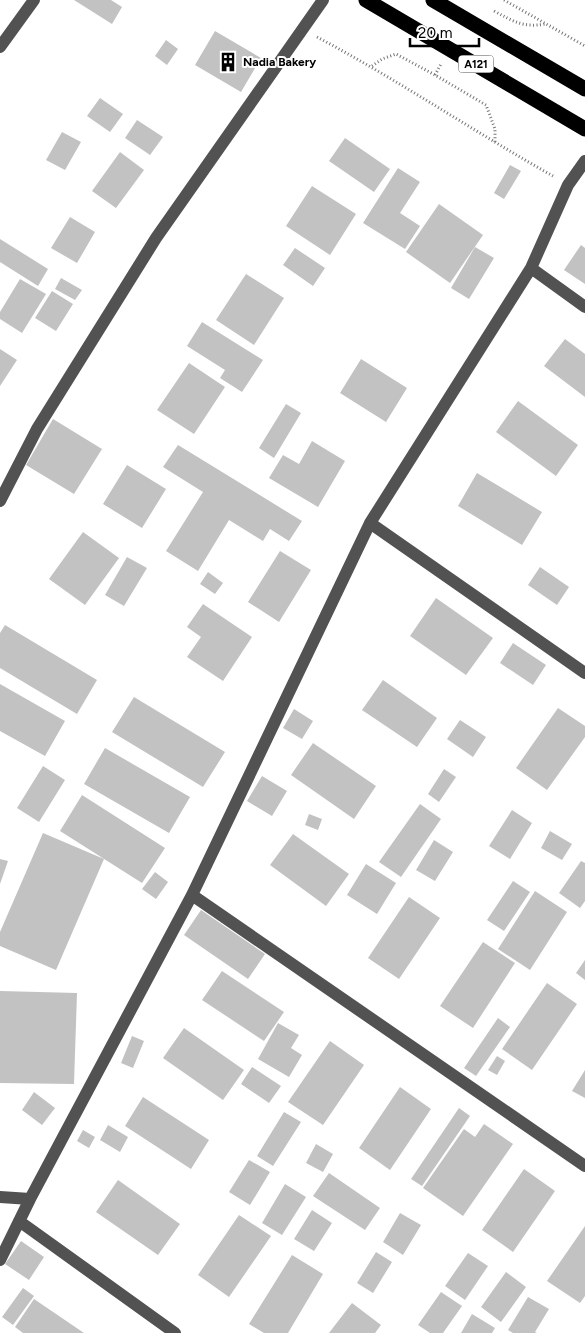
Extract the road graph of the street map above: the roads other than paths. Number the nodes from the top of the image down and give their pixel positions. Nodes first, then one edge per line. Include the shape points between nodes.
1 (34, 0) edge
2 (323, 0) edge
3 (366, 0) edge
4 (434, 0) edge
5 (0, 47) edge
6 (585, 89) edge
7 (585, 129) edge
8 (585, 161) edge
9 (531, 268) junction
10 (585, 307) edge
11 (0, 501) edge
12 (370, 523) junction
13 (585, 673) edge
14 (192, 895) junction
15 (585, 1166) edge
16 (0, 1198) edge
17 (30, 1199) junction
18 (19, 1221) junction
19 (0, 1260) edge
20 (175, 1333) edge

1 - 5 street
2 - 11 street via 156,238 37,429
3 - 7 highway, A121
4 - 6 highway, A121
8 - 9 street via 568,185
9 - 10 street
9 - 12 street
12 - 13 street
12 - 14 street
14 - 15 street
14 - 17 street
16 - 17 street
17 - 18 street
18 - 19 street
18 - 20 street

